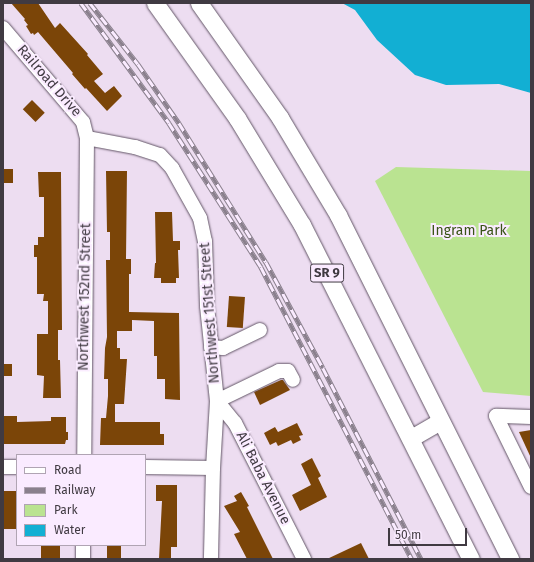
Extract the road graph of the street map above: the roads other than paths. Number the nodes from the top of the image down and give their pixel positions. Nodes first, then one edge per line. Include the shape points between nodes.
1 (155, 3) edge
2 (199, 3) edge
3 (3, 28) edge
4 (87, 138) junction
5 (260, 330) dead end
6 (211, 347) junction
7 (293, 380) dead end
8 (217, 401) junction
9 (531, 416) edge
10 (441, 421) junction
11 (411, 438) junction
12 (84, 454) edge
13 (3, 467) edge
14 (16, 467) edge
15 (146, 467) edge
16 (213, 468) junction
17 (531, 487) edge
18 (83, 546) edge
19 (83, 559) edge
20 (211, 559) edge
21 (304, 559) edge
22 (471, 559) edge
23 (510, 559) edge

1 - 11 main road, SR 9 via 237,118 302,225
2 - 10 main road, SR 9 via 280,118 338,215
3 - 4 street, Railroad Drive via 83,122
4 - 6 street, Northwest 151st Street via 135,147 160,155 172,168 200,218 205,241
4 - 12 street, Northwest 152nd Street
5 - 6 street via 223,348
6 - 8 street, Northwest 151st Street
7 - 8 street via 288,371 279,371
8 - 16 street, Northwest 151st Street
8 - 21 street, Ali Baba Avenue via 235,423
9 - 17 street via 496,416
10 - 11 main road
10 - 23 main road, SR 9
11 - 22 main road, SR 9
13 - 14 street
15 - 16 street
16 - 20 street, Northwest 151st Street
18 - 19 street

